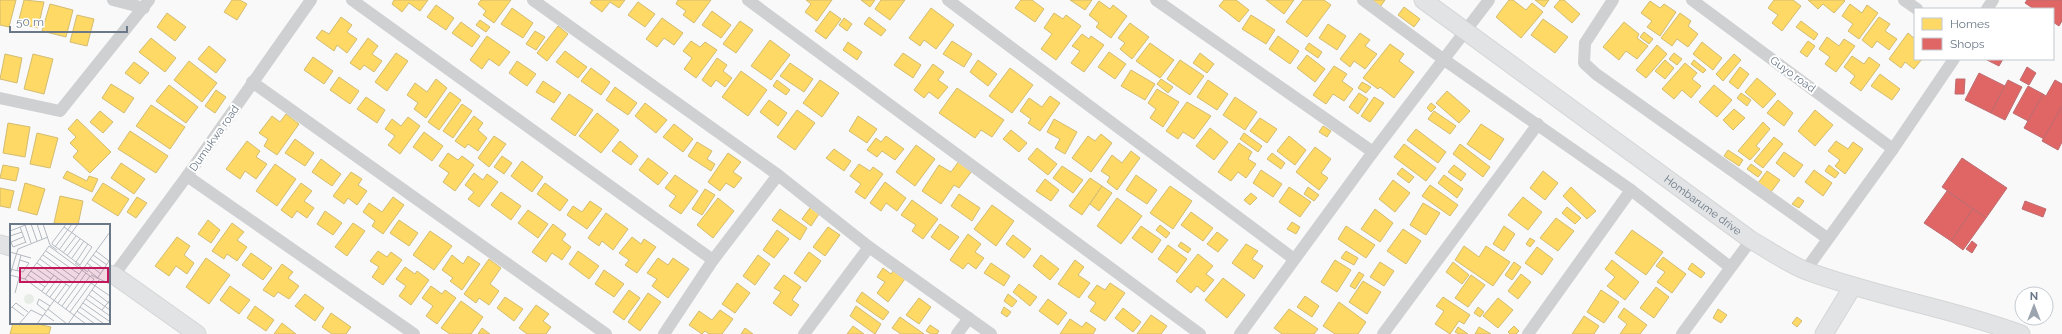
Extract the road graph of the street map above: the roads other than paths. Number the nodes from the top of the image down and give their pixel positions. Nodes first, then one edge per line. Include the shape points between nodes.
1 (113, 0) edge
2 (311, 0) edge
3 (352, 0) edge
4 (533, 0) edge
5 (748, 0) edge
6 (948, 0) edge
7 (1156, 0) edge
8 (1363, 0) edge
9 (1423, 0) edge
10 (1489, 0) edge
11 (1613, 0) edge
12 (1692, 0) edge
13 (1904, 0) edge
14 (146, 4) edge
15 (1915, 8) edge
16 (1466, 31) junction
17 (1443, 59) junction
18 (1953, 60) edge
19 (252, 82) junction
20 (0, 98) edge
21 (1538, 124) junction
22 (1893, 148) junction
23 (1373, 152) junction
24 (778, 175) junction
25 (187, 176) junction
26 (1631, 190) junction
27 (1827, 238) junction
28 (1751, 240) junction
29 (0, 244) edge
30 (10, 247) edge
31 (869, 247) junction
32 (1294, 259) junction
33 (713, 260) junction
34 (1730, 267) junction
35 (1805, 271) junction
36 (112, 274) edge
37 (1853, 286) junction
38 (968, 318) junction
39 (197, 334) edge
40 (414, 334) edge
41 (606, 334) edge
42 (664, 334) edge
43 (804, 334) edge
44 (957, 334) edge
45 (992, 334) edge
46 (1200, 334) edge
47 (1240, 334) edge
48 (1383, 334) edge
49 (1528, 334) edge
50 (1682, 334) edge
51 (1824, 334) edge
52 (2021, 334) edge

1 - 14 street
2 - 19 street, Dumukwa road
3 - 33 street
4 - 24 street
5 - 46 street
6 - 32 street
7 - 23 street
8 - 17 street
9 - 16 street, Hombarume drive
10 - 16 street
11 - 27 street via 1585,43 1584,63
12 - 22 street, Guyo road
13 - 15 street
14 - 20 street via 60,111
16 - 17 street
16 - 28 street, Hombarume drive
17 - 21 street
17 - 23 street
18 - 22 street
19 - 25 street, Dumukwa road
19 - 41 street
21 - 26 street
21 - 48 street
22 - 27 street
23 - 32 street
24 - 31 street
24 - 33 street
25 - 36 street, Dumukwa road
25 - 40 street
26 - 34 street
26 - 49 street
27 - 35 street
28 - 34 street
28 - 35 street, Hombarume drive
29 - 30 street
31 - 38 street
31 - 43 street
32 - 47 street
33 - 42 street
34 - 50 street
35 - 37 street, Hombarume drive
36 - 39 street
37 - 51 street
37 - 52 street, Hombarume drive via 1948,310
38 - 44 street
38 - 45 street

